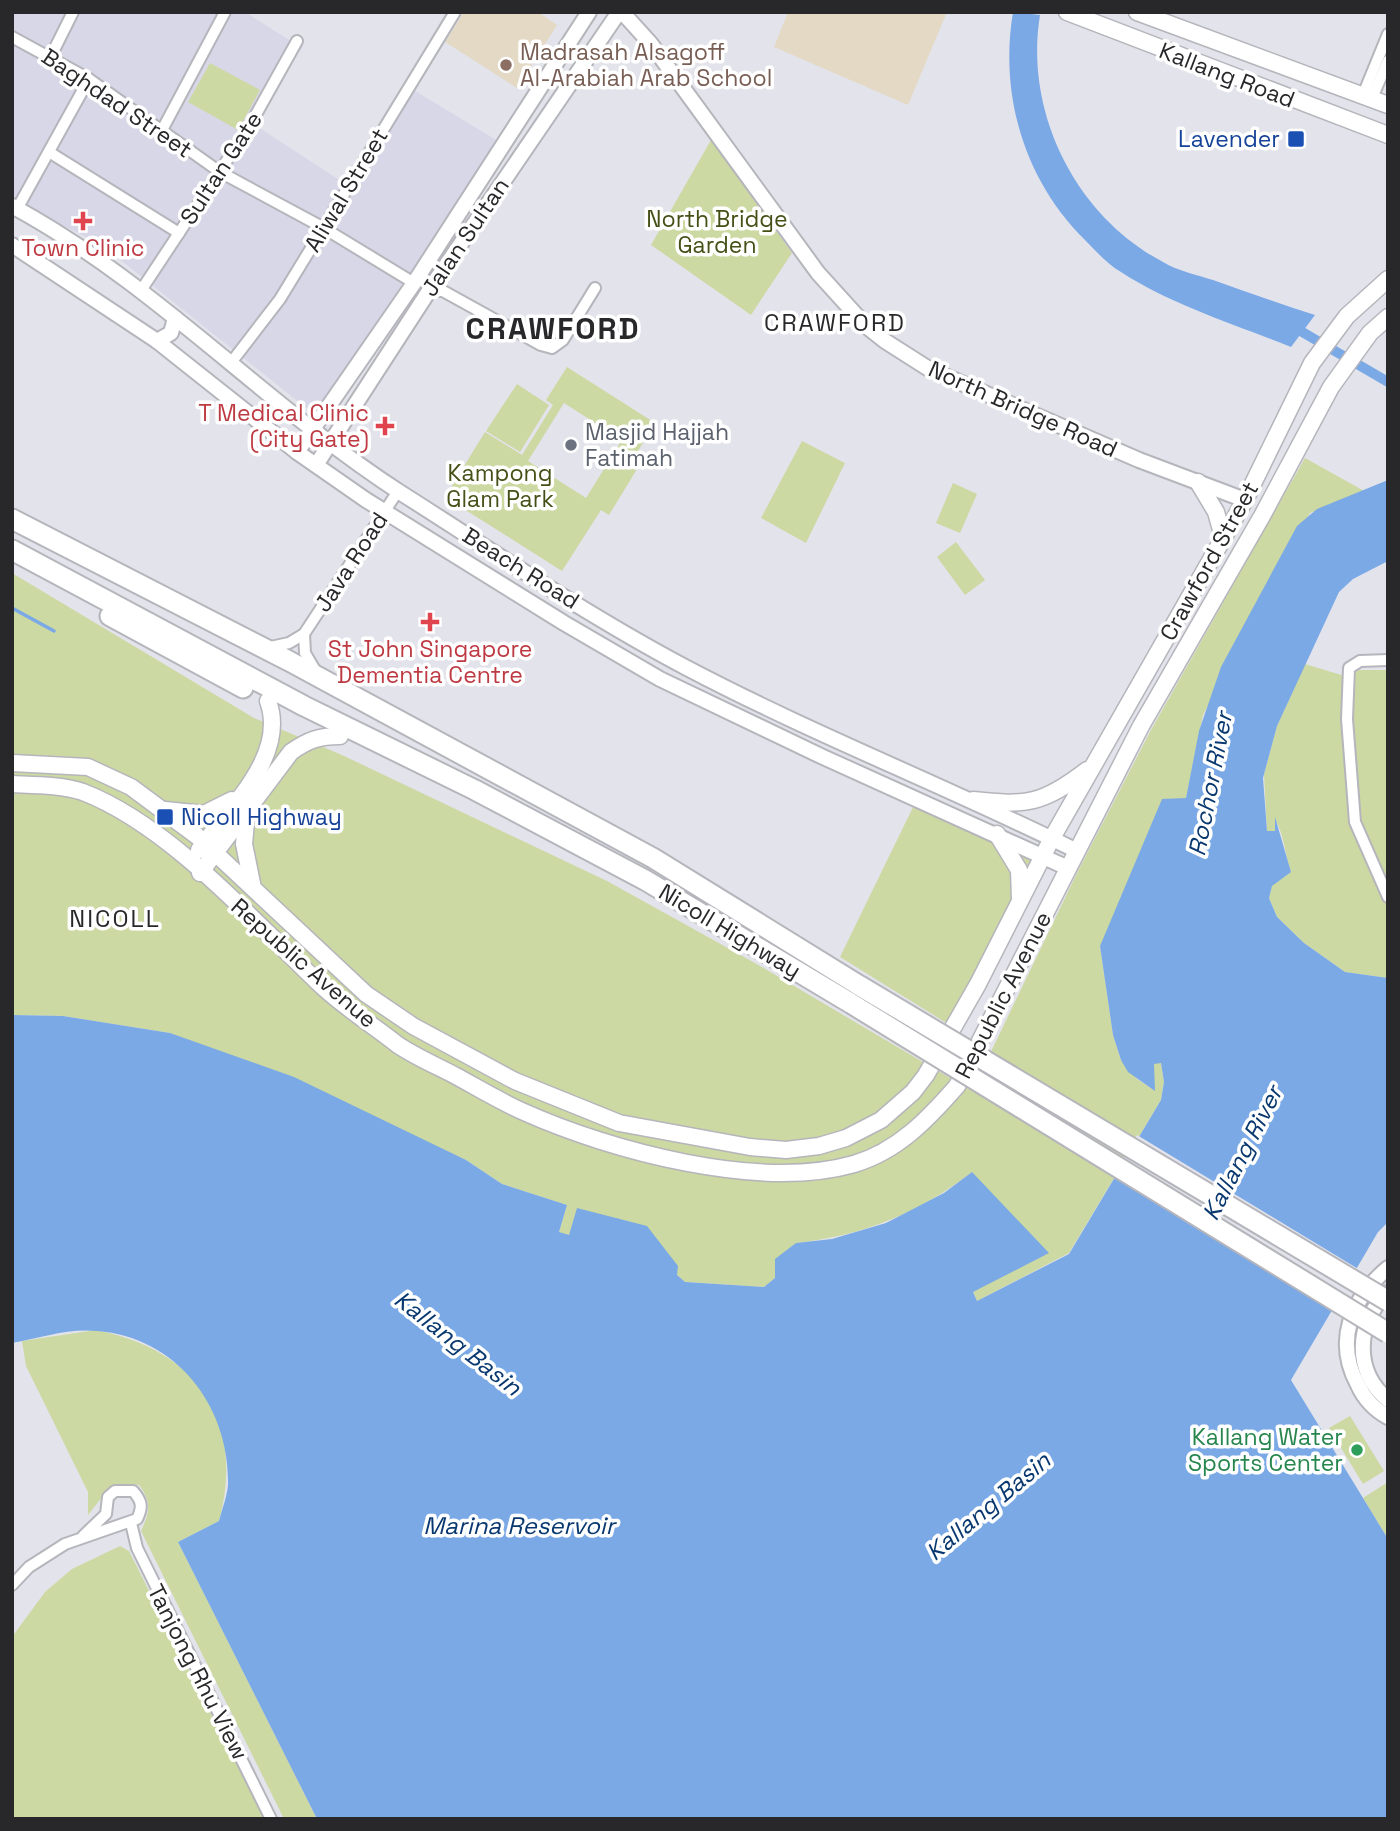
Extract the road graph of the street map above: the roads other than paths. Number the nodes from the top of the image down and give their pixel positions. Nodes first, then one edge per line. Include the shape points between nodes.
1 (73, 12) edge
2 (225, 12) edge
3 (455, 12) edge
4 (589, 12) edge
5 (621, 12) edge
6 (1067, 12) edge
7 (1137, 12) edge
8 (1388, 36) edge
9 (12, 37) edge
10 (297, 41) dead end
11 (51, 56) junction
12 (1388, 61) edge
13 (89, 79) junction
14 (1367, 97) junction
15 (1388, 105) edge
16 (161, 132) junction
17 (1388, 135) edge
18 (49, 152) junction
19 (220, 172) junction
20 (15, 208) edge
21 (322, 228) junction
22 (179, 233) junction
23 (12, 245) edge
24 (418, 277) junction
25 (1388, 279) edge
26 (432, 286) junction
27 (595, 288) dead end
28 (140, 292) junction
29 (1388, 317) edge
30 (175, 318) junction
31 (157, 341) junction
32 (230, 364) junction
33 (1333, 384) junction
34 (313, 428) junction
35 (332, 441) junction
36 (297, 452) junction
37 (316, 465) junction
38 (1198, 482) junction
39 (398, 491) junction
40 (1245, 500) junction
41 (431, 512) junction
42 (384, 513) junction
43 (12, 519) edge
44 (417, 533) junction
45 (1223, 537) junction
46 (19, 554) edge
47 (304, 634) junction
48 (264, 648) junction
49 (1388, 660) edge
50 (325, 680) junction
51 (268, 701) junction
52 (340, 736) junction
53 (12, 763) edge
54 (1094, 764) junction
55 (12, 784) edge
56 (475, 790) junction
57 (243, 802) junction
58 (980, 803) junction
59 (165, 810) junction
60 (979, 827) junction
61 (997, 834) junction
62 (1052, 838) junction
63 (209, 848) junction
64 (1077, 851) junction
65 (1044, 856) junction
66 (195, 868) junction
67 (1068, 869) junction
68 (254, 889) junction
69 (1388, 897) edge
70 (1019, 906) junction
71 (856, 995) junction
72 (1388, 1268) edge
73 (1388, 1292) edge
74 (1388, 1301) edge
75 (1388, 1333) edge
76 (1388, 1400) edge
77 (1388, 1417) edge
78 (131, 1523) junction
79 (82, 1536) junction
80 (12, 1585) edge
81 (271, 1819) edge

1 - 11 street
2 - 16 street
3 - 21 street, Aliwal Street
4 - 24 main road, Jalan Sultan
5 - 26 main road, Jalan Sultan
5 - 38 main road, North Bridge Road via 651,44 818,273 866,326 929,369
6 - 17 main road, Kallang Road
7 - 14 main road, Kallang Road
8 - 14 street
9 - 11 street, Baghdad Street
10 - 19 street, Sultan Gate
11 - 13 street, Baghdad Street
12 - 14 street
13 - 16 street, Baghdad Street
13 - 18 street
14 - 15 main road, Kallang Road
16 - 19 street, Baghdad Street
18 - 20 street
18 - 22 street
19 - 21 street, Baghdad Street
19 - 22 street, Sultan Gate
20 - 28 main road, Beach Road
21 - 24 street, Baghdad Street
21 - 32 street, Aliwal Street via 276,304
22 - 28 street, Sultan Gate
23 - 31 main road, Beach Road
24 - 26 street, Baghdad Street
24 - 34 main road, Jalan Sultan
25 - 40 main road, Crawford Street via 1347,316 1312,363
26 - 27 street, Baghdad Street via 476,304 552,348 563,340
26 - 35 main road, Jalan Sultan
28 - 30 main road, Beach Road
29 - 33 main road, Crawford Street via 1370,333
30 - 31 main road via 171,333
30 - 32 main road, Beach Road
31 - 36 main road, Beach Road
32 - 34 main road, Beach Road
33 - 40 main road via 1305,419 1261,499
33 - 64 main road, Crawford Street via 1141,726
34 - 35 main road, Beach Road
34 - 36 main road, Jalan Sultan
35 - 37 main road, Jalan Sultan
35 - 39 main road, Beach Road
36 - 37 main road, Beach Road
37 - 42 main road, Beach Road
38 - 40 main road, North Bridge Road
38 - 45 main road via 1216,512
39 - 41 main road, Beach Road
39 - 42 street, Java Road
40 - 45 main road, Crawford Street
41 - 44 main road via 417,520
41 - 58 main road, Beach Road via 685,667
42 - 44 main road, Beach Road
42 - 47 street, Java Road
43 - 48 highway, Nicoll Highway
44 - 60 main road, Beach Road via 660,678
45 - 54 main road, Crawford Street
46 - 51 highway via 146,638
46 - 56 highway, Nicoll Highway via 304,706
47 - 48 street, Java Road via 289,643
47 - 50 street, Java Road via 309,662
48 - 50 highway, Nicoll Highway
49 - 69 street via 1360,661 1349,668 1347,719 1355,822
50 - 71 highway, Nicoll Highway via 653,858
51 - 52 highway
51 - 57 main road via 274,720 271,747
52 - 56 highway
52 - 57 main road via 306,741
53 - 59 main road, Republic Avenue via 88,766
54 - 58 main road via 1033,802
54 - 62 main road, Crawford Street
55 - 66 main road, Republic Avenue via 81,792 140,822
56 - 71 highway, Nicoll Highway
57 - 59 main road via 204,814
57 - 63 main road
57 - 68 main road via 244,844
58 - 60 main road via 987,818
58 - 62 main road, Beach Road
59 - 63 main road, Republic Avenue
60 - 61 main road, Beach Road
61 - 65 main road, Beach Road
61 - 70 main road via 1019,870
62 - 64 main road, Beach Road
62 - 65 main road, Crawford Street
63 - 66 main road
63 - 68 main road, Republic Avenue
64 - 67 main road, Crawford Street
65 - 67 main road, Beach Road
65 - 70 main road, Republic Avenue
66 - 67 main road, Republic Avenue via 327,990 402,1048 523,1112 612,1145 727,1169 787,1174 857,1163 923,1125 957,1086
68 - 70 main road, Republic Avenue via 366,994 412,1026 515,1081 619,1123 786,1150 846,1138 881,1120 913,1092
71 - 74 highway, Nicoll Highway, bridge
71 - 75 highway, Nicoll Highway, bridge
72 - 77 main road via 1361,1298 1348,1325 1345,1348 1349,1370 1364,1397
73 - 76 main road via 1374,1305 1362,1333 1373,1385
78 - 79 street
78 - 79 street via 142,1509 139,1498 133,1491 115,1490 108,1497 106,1514
78 - 81 street, Tanjong Rhu View via 136,1548
79 - 80 street via 29,1567

